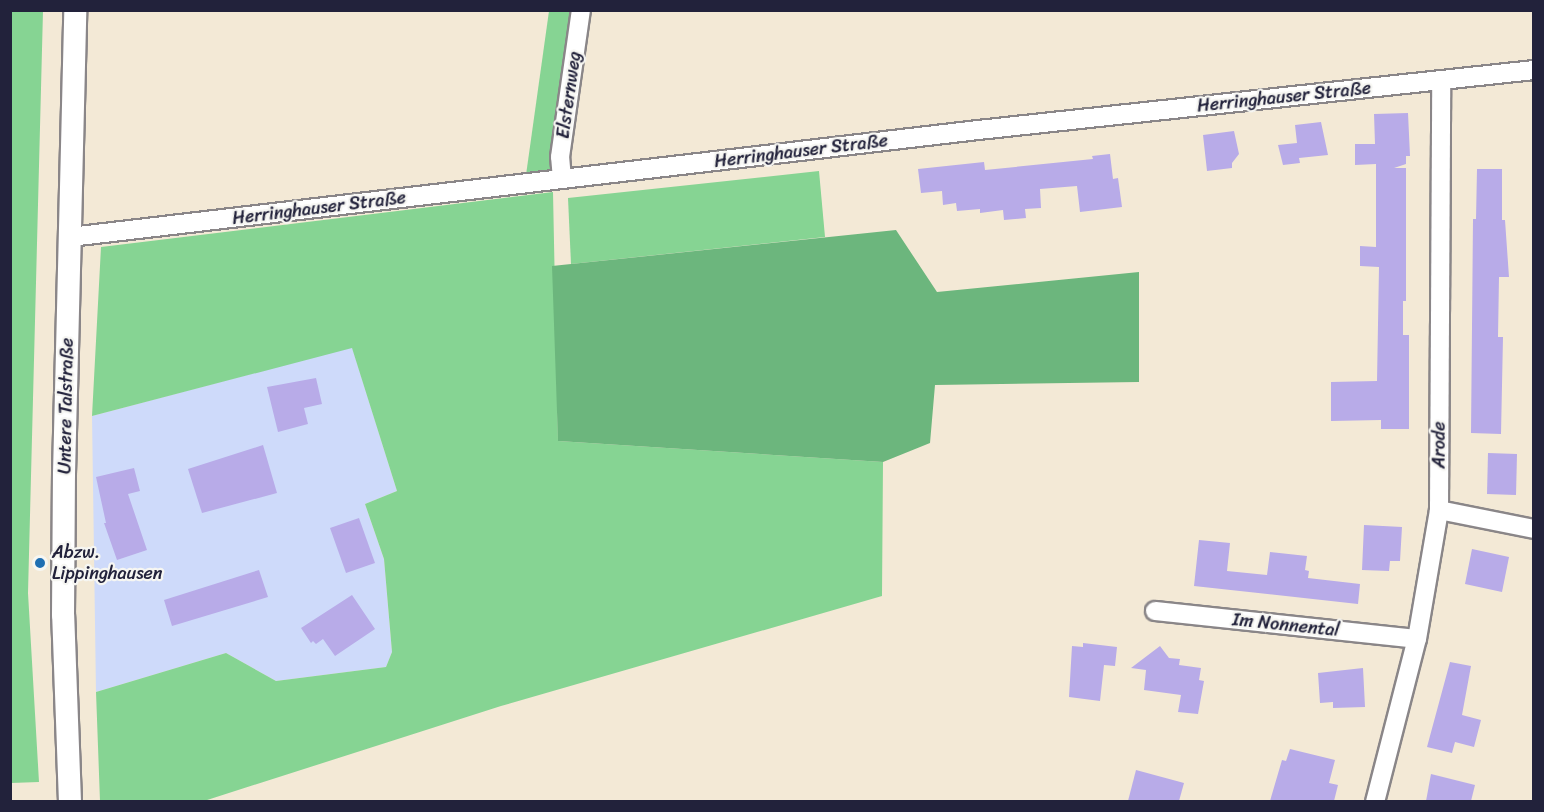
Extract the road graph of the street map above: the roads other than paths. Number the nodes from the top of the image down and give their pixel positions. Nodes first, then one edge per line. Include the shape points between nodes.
1 (75, 10) edge
2 (580, 10) edge
3 (1533, 70) edge
4 (1441, 81) junction
5 (562, 179) junction
6 (70, 237) junction
7 (1439, 510) junction
8 (1533, 530) edge
9 (1155, 611) dead end
10 (1417, 639) junction
11 (70, 801) edge
12 (1375, 801) edge

1 - 6 street, Untere Talstraße
2 - 5 street, Elsternweg via 560,157
3 - 4 street, Herringhauser Straße
4 - 5 street, Herringhauser Straße
4 - 7 street, Arode
5 - 6 street, Herringhauser Straße
6 - 11 street, Untere Talstraße via 63,592
7 - 8 street
7 - 10 street, Arode
9 - 10 street, Im Nonnental
10 - 12 street, Arode

